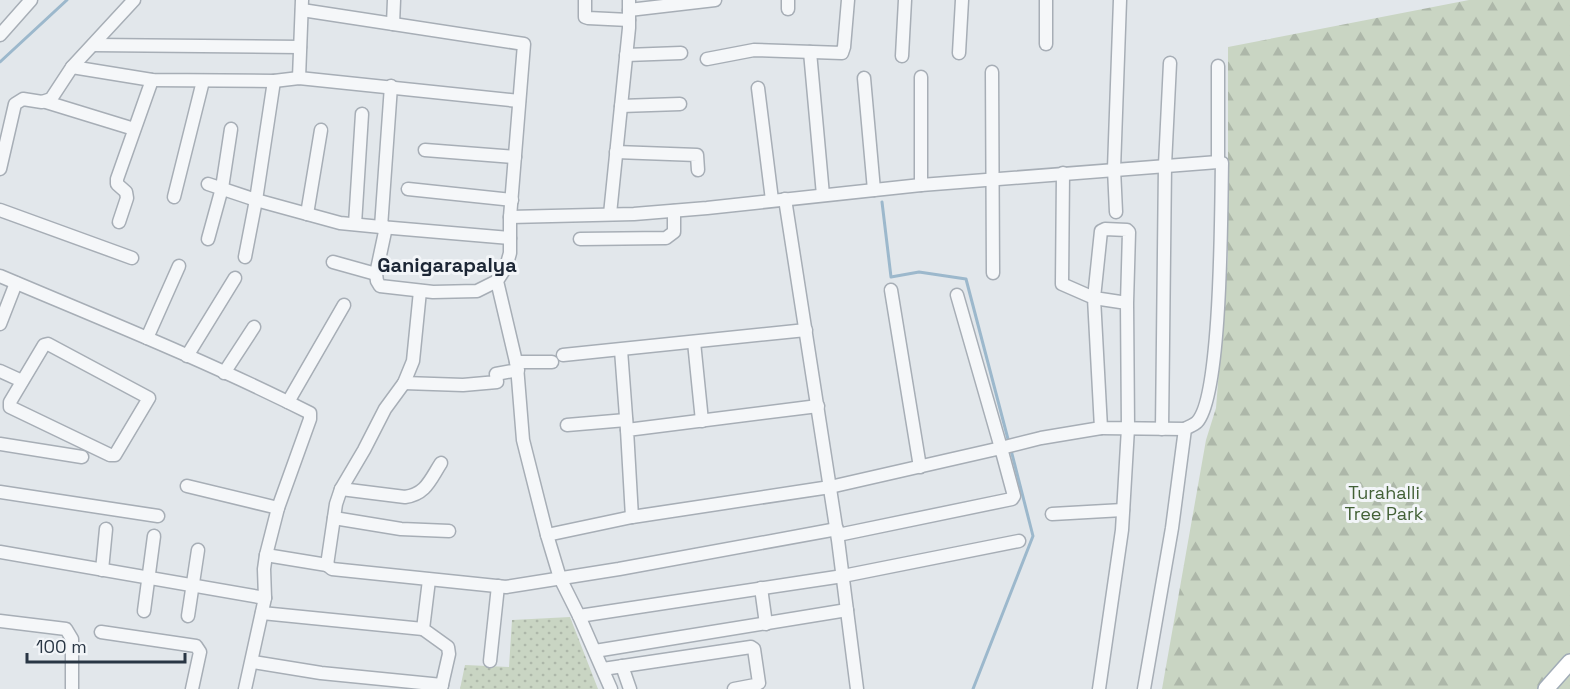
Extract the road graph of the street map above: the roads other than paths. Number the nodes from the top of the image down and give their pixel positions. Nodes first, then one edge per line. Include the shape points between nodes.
1 (15, 0) edge
2 (32, 0) edge
3 (134, 0) edge
4 (394, 0) edge
5 (585, 0) edge
6 (715, 0) edge
7 (848, 0) edge
8 (905, 0) edge
9 (962, 0) edge
10 (1046, 0) edge
11 (1120, 0) edge
12 (302, 5) edge
13 (629, 10) edge
14 (20, 13) junction
15 (393, 24) junction
16 (0, 35) edge
17 (1046, 44) dead end
18 (93, 45) junction
19 (300, 47) junction
20 (810, 52) junction
21 (681, 53) dead end
22 (959, 53) dead end
23 (626, 55) junction
24 (902, 56) dead end
25 (707, 58) dead end
26 (1170, 63) dead end
27 (1218, 66) dead end
28 (72, 67) junction
29 (992, 72) dead end
30 (921, 77) dead end
31 (299, 78) junction
32 (864, 78) dead end
33 (152, 80) junction
34 (203, 81) junction
35 (274, 81) junction
36 (391, 86) junction
37 (758, 88) dead end
38 (519, 101) junction
39 (46, 102) junction
40 (680, 104) dead end
41 (621, 106) junction
42 (362, 114) dead end
43 (134, 129) junction
44 (231, 129) dead end
45 (321, 130) dead end
46 (425, 150) dead end
47 (616, 152) junction
48 (515, 158) junction
49 (1218, 162) junction
50 (1165, 165) junction
51 (0, 169) edge
52 (1114, 169) junction
53 (698, 170) dead end
54 (1063, 173) junction
55 (993, 179) junction
56 (208, 184) dead end
57 (921, 185) junction
58 (222, 188) junction
59 (408, 189) dead end
60 (874, 190) junction
61 (823, 195) junction
62 (174, 197) dead end
63 (785, 199) junction
64 (256, 200) junction
65 (512, 200) junction
66 (772, 200) junction
67 (0, 210) edge
68 (674, 211) junction
69 (1116, 212) dead end
70 (307, 214) junction
71 (610, 214) junction
72 (510, 217) junction
73 (119, 222) dead end
74 (355, 224) junction
75 (383, 227) junction
76 (510, 238) junction
77 (208, 239) dead end
78 (580, 239) dead end
79 (245, 257) dead end
80 (132, 258) dead end
81 (333, 262) dead end
82 (179, 266) dead end
83 (993, 273) dead end
84 (376, 274) junction
85 (0, 276) edge
86 (236, 278) dead end
87 (497, 281) junction
88 (16, 283) junction
89 (891, 290) dead end
90 (420, 291) junction
91 (957, 295) dead end
92 (1094, 298) junction
93 (1127, 303) junction
94 (344, 305) dead end
95 (0, 324) edge
96 (254, 327) dead end
97 (806, 330) junction
98 (147, 339) junction
99 (694, 342) junction
100 (621, 350) junction
101 (563, 355) dead end
102 (187, 356) junction
103 (552, 362) dead end
104 (517, 366) junction
105 (0, 371) edge
106 (224, 373) junction
107 (22, 381) junction
108 (404, 383) junction
109 (288, 402) junction
110 (818, 405) junction
111 (702, 421) junction
112 (567, 425) dead end
113 (627, 425) junction
114 (1101, 428) junction
115 (1128, 428) junction
116 (1162, 429) junction
117 (1185, 429) junction
118 (0, 444) edge
119 (1001, 448) junction
120 (82, 457) dead end
121 (441, 463) dead end
122 (920, 467) junction
123 (187, 486) dead end
124 (830, 487) junction
125 (341, 489) junction
126 (0, 492) edge
127 (278, 508) junction
128 (1123, 510) junction
129 (1052, 514) dead end
130 (158, 516) dead end
131 (334, 518) junction
132 (632, 518) junction
133 (106, 529) dead end
134 (449, 531) dead end
135 (837, 532) junction
136 (547, 535) junction
137 (154, 536) dead end
138 (1019, 541) dead end
139 (198, 550) dead end
140 (0, 552) edge
141 (266, 555) junction
142 (327, 565) junction
143 (102, 570) junction
144 (843, 576) junction
145 (560, 578) junction
146 (149, 579) junction
147 (429, 580) junction
148 (192, 586) junction
149 (498, 586) junction
150 (761, 588) junction
151 (265, 598) junction
152 (847, 610) junction
153 (144, 611) dead end
154 (262, 613) junction
155 (188, 616) dead end
156 (579, 616) junction
157 (0, 621) edge
158 (766, 624) junction
159 (423, 629) junction
160 (101, 632) dead end
161 (595, 651) junction
162 (490, 661) dead end
163 (253, 662) junction
164 (1570, 662) edge
165 (622, 666) junction
166 (603, 669) junction
167 (442, 687) edge
168 (72, 689) edge
169 (192, 689) edge
170 (245, 689) edge
171 (611, 689) edge
172 (630, 689) edge
173 (734, 689) edge
174 (857, 689) edge
175 (1099, 689) edge
176 (1144, 689) edge
177 (1546, 689) edge

1 - 14 street
2 - 14 street
3 - 18 street
4 - 15 street
5 - 13 street via 588,18
6 - 13 street
7 - 20 street via 843,51
8 - 24 street
9 - 22 street
10 - 17 street
11 - 52 street
12 - 15 street
12 - 19 street
13 - 23 street
14 - 16 street
15 - 38 street via 524,44
18 - 19 street
18 - 28 street
19 - 31 street
20 - 25 street via 751,50
20 - 61 street
21 - 23 street
23 - 41 street
26 - 50 street
27 - 49 street
28 - 33 street
28 - 39 street
29 - 55 street
30 - 57 street
31 - 35 street
31 - 36 street
32 - 60 street
33 - 34 street
33 - 43 street
34 - 35 street
34 - 62 street
35 - 64 street
36 - 38 street
36 - 75 street
37 - 66 street
38 - 48 street
39 - 43 street
39 - 51 street via 23,99 15,104
40 - 41 street
41 - 47 street
42 - 74 street
43 - 73 street via 117,179 127,198
44 - 58 street
45 - 70 street
46 - 48 street
47 - 53 street via 697,155
47 - 71 street
48 - 65 street
49 - 50 street
49 - 117 street via 1222,163 1220,272 1209,394 1198,422
50 - 52 street
50 - 116 street
52 - 54 street
52 - 69 street
54 - 55 street
54 - 92 street via 1062,284
55 - 57 street
55 - 83 street
56 - 58 street
57 - 60 street
58 - 64 street
58 - 77 street
59 - 65 street
60 - 61 street
61 - 63 street
63 - 66 street
63 - 97 street
64 - 70 street
64 - 79 street
65 - 72 street
66 - 68 street
67 - 80 street
68 - 71 street
68 - 78 street via 674,232 666,238
70 - 74 street
71 - 72 street
72 - 76 street
74 - 75 street
75 - 76 street
75 - 84 street
76 - 87 street via 506,267
81 - 84 street
82 - 98 street
84 - 90 street via 380,286
85 - 88 street
86 - 102 street
87 - 90 street via 477,291
87 - 104 street
88 - 95 street
88 - 98 street
89 - 122 street
90 - 108 street via 413,361
91 - 119 street
92 - 93 street
92 - 93 street via 1101,231 1127,230
92 - 114 street
93 - 115 street
94 - 109 street
96 - 106 street
97 - 99 street
97 - 110 street
98 - 102 street
99 - 100 street
99 - 111 street
100 - 101 street
100 - 113 street
102 - 106 street
103 - 104 street
104 - 108 street via 496,374 497,382
104 - 136 street via 523,440
105 - 107 street
106 - 109 street
107 - 107 street via 9,405 11,409 112,456 149,399 48,344
108 - 125 street via 385,409
109 - 127 street via 310,414 310,419
110 - 111 street
110 - 124 street
111 - 113 street
112 - 113 street
113 - 132 street
114 - 115 street
114 - 119 street
115 - 116 street
115 - 128 street
116 - 117 street
117 - 176 street
118 - 120 street
119 - 122 street
119 - 135 street via 1012,499
121 - 125 street via 422,492 414,496
122 - 124 street
123 - 127 street
124 - 132 street
124 - 135 street
125 - 131 street
126 - 130 street
127 - 141 street
128 - 129 street
128 - 175 street
131 - 134 street via 401,529
131 - 142 street
132 - 136 street
133 - 143 street
135 - 144 street
135 - 145 street
136 - 145 street
137 - 146 street
138 - 144 street
139 - 148 street
140 - 143 street
141 - 142 street
141 - 151 street
142 - 147 street via 332,569
143 - 146 street
144 - 150 street
144 - 152 street
145 - 149 street
145 - 156 street
146 - 148 street
146 - 153 street
147 - 149 street
147 - 159 street
148 - 151 street
148 - 155 street
149 - 162 street
150 - 156 street
150 - 158 street
151 - 154 street
152 - 158 street
152 - 174 street
154 - 159 street
154 - 163 street
156 - 161 street
157 - 168 street via 66,629 72,639
158 - 161 street
159 - 167 street via 448,646
160 - 169 street via 196,646 200,652
161 - 166 street
163 - 167 street
163 - 170 street
164 - 177 main road
165 - 166 street
165 - 172 street
165 - 173 street via 753,648 759,683
166 - 171 street

